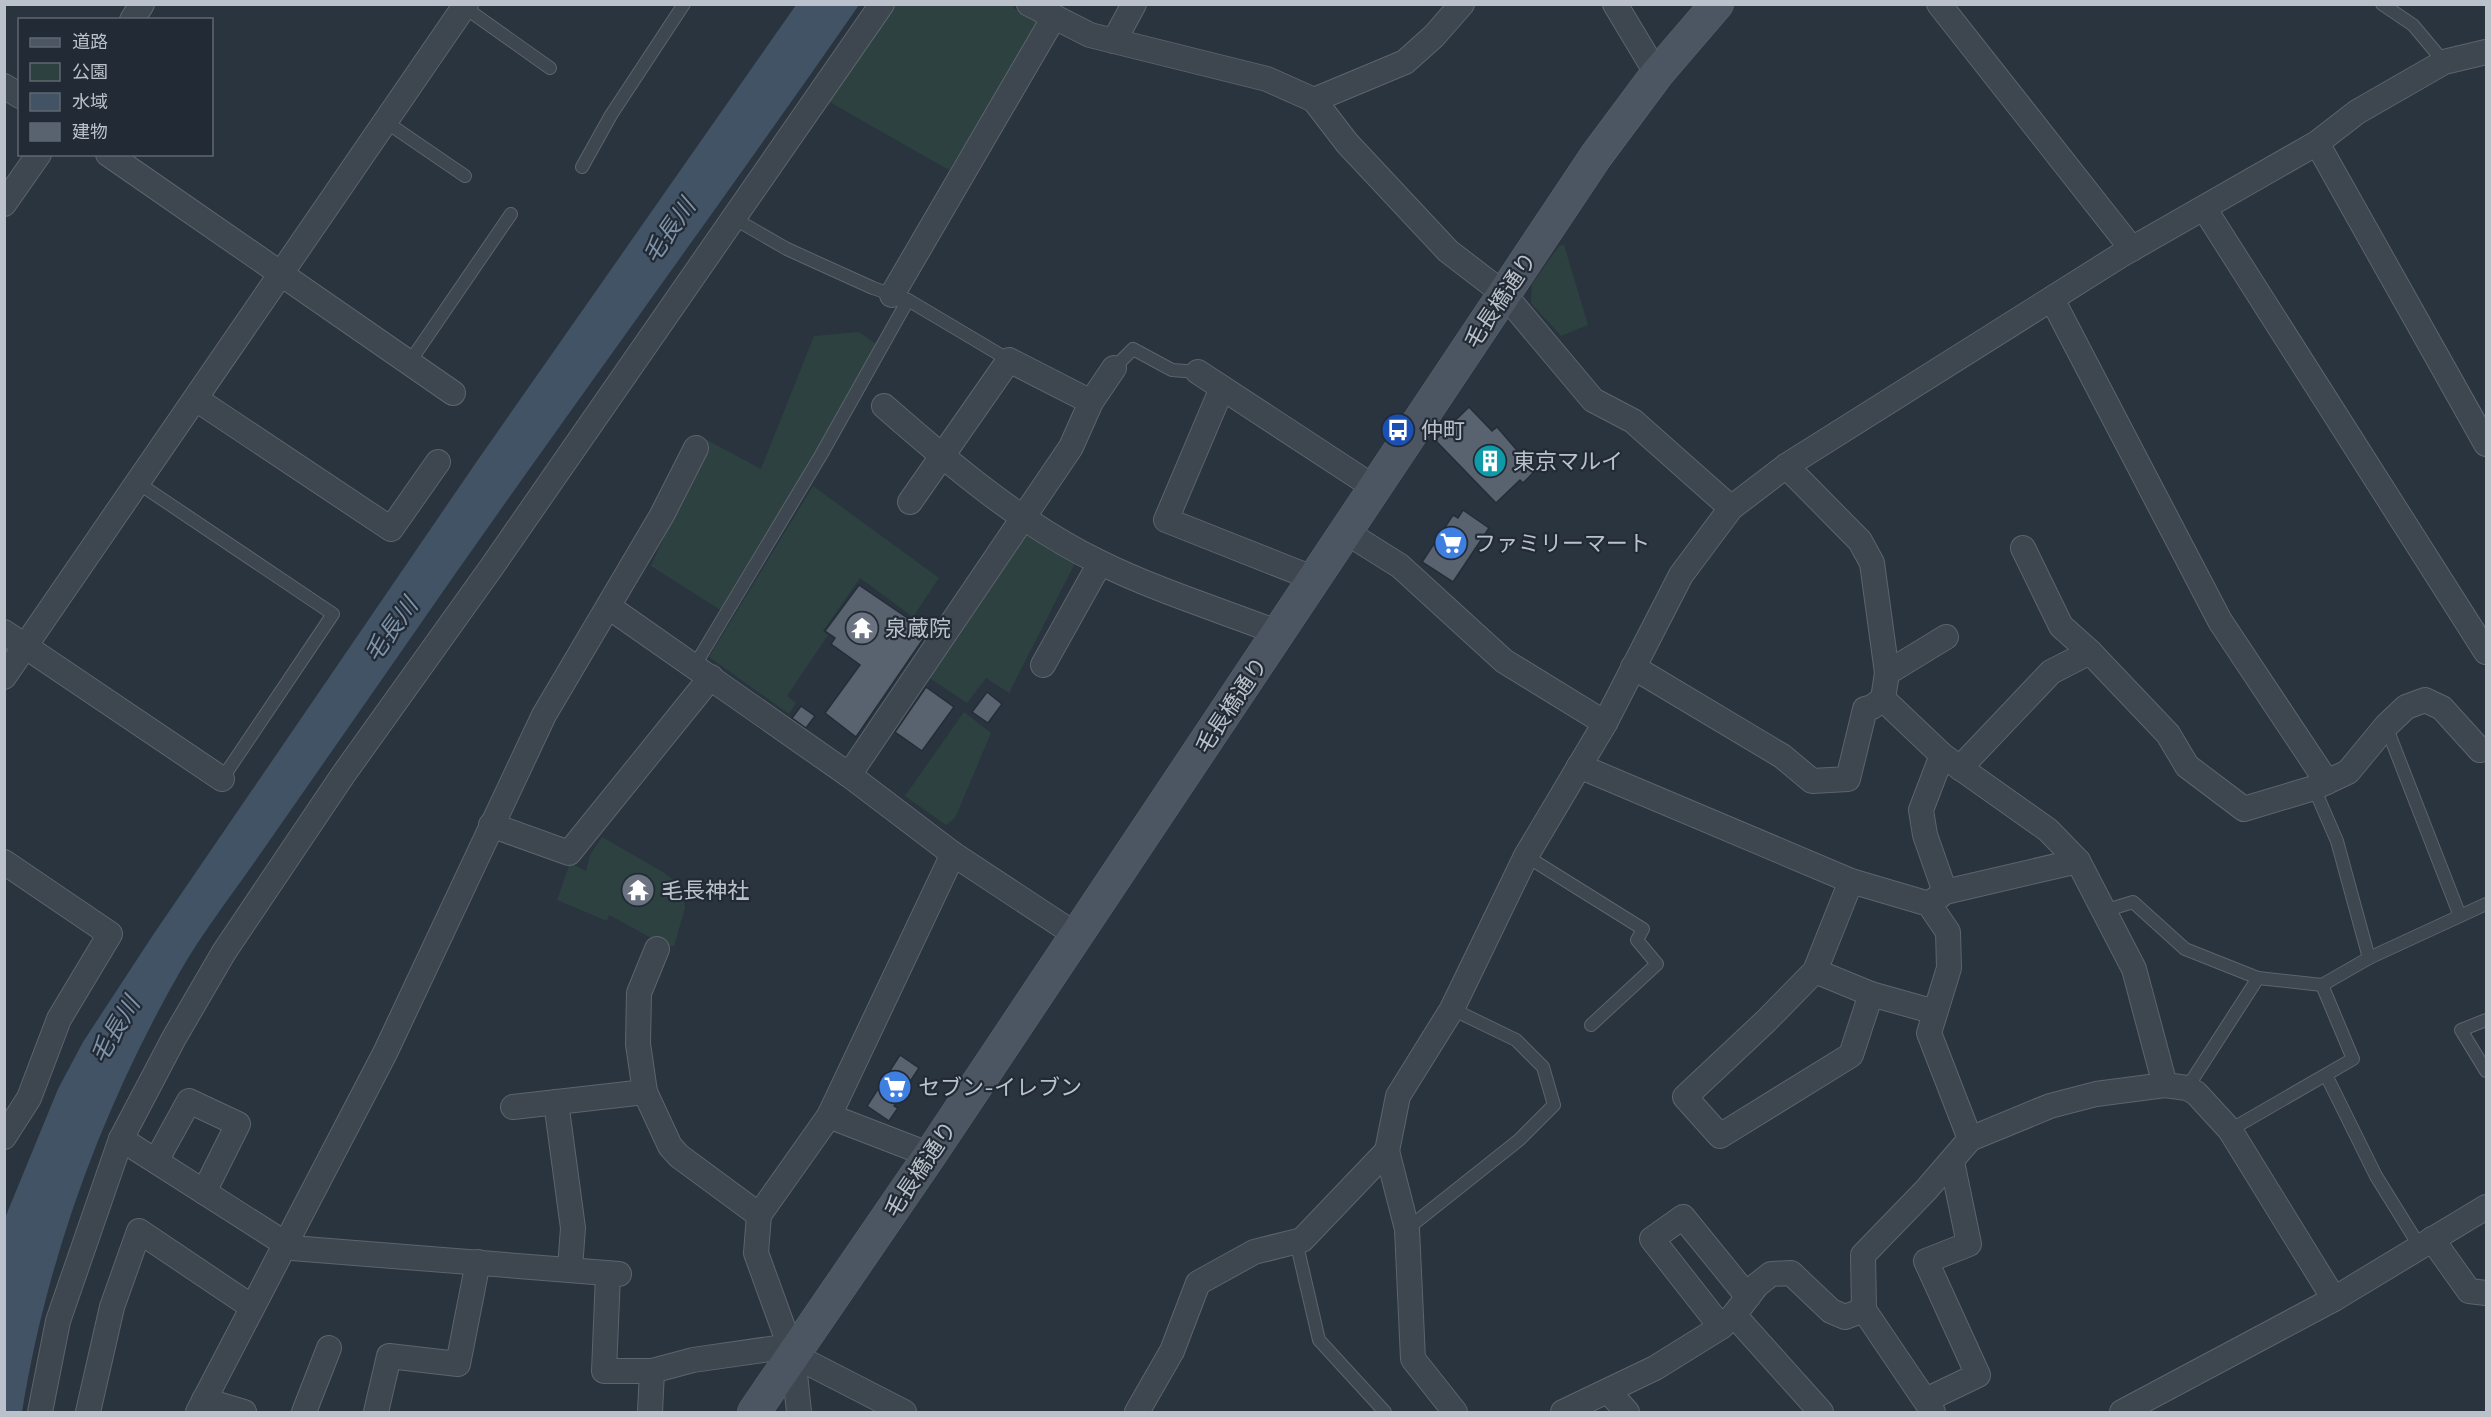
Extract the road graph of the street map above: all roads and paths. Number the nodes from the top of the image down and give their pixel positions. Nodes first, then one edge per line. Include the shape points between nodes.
1 (142, 4) edge
2 (684, 4) edge
3 (882, 4) edge
4 (1029, 4) edge
5 (1134, 4) edge
6 (1462, 4) edge
7 (1615, 4) edge
8 (1717, 4) edge
9 (1939, 4) edge
10 (1957, 4) edge
11 (2382, 4) edge
12 (465, 6) edge
13 (1054, 17) junction
14 (133, 18) edge
15 (1963, 32) junction
16 (1114, 41) junction
17 (2487, 52) edge
18 (2444, 62) junction
19 (550, 68) dead end
20 (1657, 74) junction
21 (4, 86) edge
22 (18, 95) edge
23 (1314, 100) junction
24 (386, 122) junction
25 (2317, 143) junction
26 (38, 156) edge
27 (111, 156) edge
28 (582, 166) dead end
29 (465, 176) dead end
30 (4, 204) edge
31 (2204, 208) junction
32 (512, 214) dead end
33 (735, 219) junction
34 (2132, 249) junction
35 (281, 275) junction
36 (1504, 294) junction
37 (900, 297) junction
38 (2052, 299) junction
39 (1009, 360) junction
40 (409, 363) junction
41 (1114, 368) joint
42 (1198, 372) joint
43 (1222, 388) junction
44 (453, 393) dead end
45 (196, 399) junction
46 (1091, 402) junction
47 (884, 406) dead end
48 (2487, 444) edge
49 (696, 448) dead end
50 (942, 456) junction
51 (438, 462) dead end
52 (1786, 466) junction
53 (138, 483) junction
54 (1376, 488) junction
55 (910, 501) dead end
56 (1731, 508) junction
57 (1023, 517) junction
58 (1346, 532) junction
59 (2023, 548) dead end
60 (1100, 563) junction
61 (1315, 579) junction
62 (609, 607) junction
63 (4, 632) edge
64 (1279, 633) junction
65 (1946, 637) dead end
66 (26, 647) junction
67 (2090, 652) junction
68 (2487, 652) edge
69 (1043, 665) dead end
70 (1633, 667) junction
71 (703, 671) junction
72 (1887, 673) junction
73 (4, 677) edge
74 (1883, 699) junction
75 (1605, 723) junction
76 (2386, 726) junction
77 (2487, 750) edge
78 (1951, 762) junction
79 (1579, 766) junction
80 (849, 775) junction
81 (222, 779) joint
82 (2320, 785) junction
83 (491, 825) junction
84 (953, 854) junction
85 (1526, 856) junction
86 (2078, 861) junction
87 (4, 862) edge
88 (1851, 881) junction
89 (1937, 898) junction
90 (2487, 904) edge
91 (2104, 911) junction
92 (2460, 916) junction
93 (1076, 935) junction
94 (657, 949) dead end
95 (2369, 958) junction
96 (1815, 971) junction
97 (2258, 978) junction
98 (2322, 985) junction
99 (1871, 994) junction
100 (1452, 1009) junction
101 (1935, 1012) junction
102 (2487, 1020) edge
103 (1591, 1025) dead end
104 (2487, 1071) edge
105 (2325, 1075) junction
106 (2176, 1086) junction
107 (645, 1092) junction
108 (556, 1102) junction
109 (513, 1107) dead end
110 (829, 1116) junction
111 (2230, 1130) junction
112 (4, 1137) edge
113 (122, 1139) junction
114 (1970, 1139) junction
115 (1387, 1151) junction
116 (930, 1155) junction
117 (156, 1161) junction
118 (1952, 1162) junction
119 (204, 1192) junction
120 (2487, 1207) edge
121 (759, 1215) junction
122 (1407, 1229) junction
123 (1296, 1241) junction
124 (2426, 1243) junction
125 (285, 1244) junction
126 (478, 1262) junction
127 (570, 1268) junction
128 (2487, 1293) edge
129 (2334, 1299) junction
130 (252, 1307) junction
131 (1864, 1310) junction
132 (1734, 1313) junction
133 (329, 1348) dead end
134 (792, 1350) junction
135 (652, 1371) junction
136 (1608, 1391) junction
137 (201, 1406) edge
138 (1929, 1406) edge
139 (40, 1413) edge
140 (88, 1413) edge
141 (244, 1413) edge
142 (304, 1413) edge
143 (376, 1413) edge
144 (650, 1413) edge
145 (754, 1413) edge
146 (799, 1413) edge
147 (904, 1413) edge
148 (1137, 1413) edge
149 (1385, 1413) edge
150 (1455, 1413) edge
151 (1563, 1413) edge
152 (1627, 1413) edge
153 (1821, 1413) edge
154 (2122, 1413) edge

1 - 14 street
2 - 28 lane
3 - 33 street
4 - 13 street
5 - 16 street
6 - 23 street via 1405,62
7 - 20 street
8 - 20 street, 毛長橋通り
9 - 15 street
10 - 15 lane
11 - 18 lane via 2413,25
12 - 19 lane
12 - 24 street
13 - 16 street via 1090,35
13 - 37 street
15 - 34 street
16 - 23 street via 1267,79
17 - 18 street
18 - 25 street via 2357,112
20 - 36 street, 毛長橋通り via 1596,156
21 - 22 street
23 - 36 street via 1347,143 1448,251
24 - 29 lane
24 - 35 street
25 - 31 street
25 - 48 street
26 - 30 street
27 - 35 street
31 - 34 street
31 - 68 street
32 - 40 lane
33 - 37 lane via 787,249
33 - 113 street via 343,775 231,943 174,1038
34 - 38 street
35 - 40 street
35 - 45 street
36 - 54 street, 毛長橋通り
36 - 56 street via 1593,400 1633,421
37 - 39 lane
37 - 71 lane via 822,456
38 - 52 street
38 - 82 street via 2220,621
39 - 46 street
39 - 50 street
40 - 44 street
41 - 42 lane via 1133,349 1172,370
41 - 46 street
42 - 43 street
43 - 54 street
43 - 61 street via 1166,520
45 - 51 street via 391,529
45 - 53 street
46 - 57 street via 1071,447
47 - 50 street
49 - 62 street
50 - 55 street
50 - 57 street
52 - 56 street
52 - 72 street via 1860,541 1872,563
53 - 66 street
53 - 81 lane via 333,614
54 - 58 street, 毛長橋通り
56 - 70 street via 1681,574
57 - 60 street
57 - 80 street
58 - 61 street, 毛長橋通り
58 - 75 street via 1400,566 1504,661
59 - 67 street via 2061,626
60 - 64 street
60 - 69 street
61 - 64 street, 毛長橋通り
62 - 71 street
62 - 83 street via 544,715
63 - 66 street
64 - 93 street, 毛長橋通り
65 - 72 street
66 - 73 street
66 - 81 street
67 - 78 street via 2052,672
67 - 82 street via 2168,734 2187,766 2244,809
70 - 74 street via 1782,756 1812,780 1848,779 1865,708
70 - 75 street
71 - 80 street
71 - 83 street via 569,853
72 - 74 street
74 - 78 street
75 - 79 street
76 - 77 street via 2406,707 2425,700 2442,708 2480,750
76 - 82 street via 2348,772
76 - 92 lane
78 - 86 street via 2048,830
78 - 89 street via 1921,810
79 - 85 street
79 - 88 street
80 - 84 street
82 - 95 lane
83 - 125 street via 385,1053
84 - 93 street
84 - 110 street
85 - 100 street
85 - 103 lane via 1642,929 1637,940 1657,964
86 - 89 street
86 - 91 street
87 - 112 street via 110,934 59,1019 29,1098
88 - 89 street
88 - 96 street
89 - 101 street via 1948,932 1949,968
90 - 92 lane
91 - 97 lane via 2133,902 2185,949
91 - 106 street via 2134,969
92 - 95 lane
93 - 116 street, 毛長橋通り
94 - 107 street via 639,993 638,1044
95 - 98 lane
96 - 99 street
96 - 99 street via 1684,1097 1720,1136 1851,1055
97 - 98 lane
97 - 106 lane
98 - 105 lane via 2353,1059
99 - 101 street
100 - 115 street via 1398,1096
100 - 122 lane via 1516,1040 1543,1067 1554,1105 1519,1140
101 - 114 street via 1929,1033
102 - 104 lane via 2461,1030
105 - 111 lane
105 - 124 lane via 2376,1176
106 - 111 street via 2196,1093
106 - 114 street via 2096,1094 2050,1106
107 - 108 street
107 - 121 street via 670,1146 679,1156
108 - 109 street
108 - 127 street via 573,1228
110 - 116 street
110 - 121 street
111 - 129 street
113 - 117 street
113 - 139 street via 58,1321
114 - 118 street
115 - 122 street
115 - 123 street via 1302,1240
116 - 134 street, 毛長橋通り
117 - 119 street
117 - 119 street via 189,1101 238,1124
118 - 131 street via 1863,1255
118 - 138 street via 1969,1244 1926,1262 1978,1375
119 - 125 street
120 - 124 street
121 - 134 street via 756,1253
122 - 150 street via 1413,1359
123 - 148 street via 1254,1252 1198,1283 1172,1351
123 - 149 lane via 1319,1340
124 - 128 street via 2469,1291
124 - 129 street
125 - 126 street via 292,1248
125 - 130 street
126 - 127 street
126 - 143 street via 458,1364 389,1356
127 - 135 street via 613,1274 604,1371
129 - 154 street
130 - 137 street
130 - 140 street via 139,1231 112,1307
131 - 132 street via 1845,1317 1831,1311 1791,1273 1771,1274
131 - 138 street
132 - 136 street via 1655,1368
132 - 153 street
133 - 142 street
134 - 135 street via 693,1360
134 - 145 street, 毛長橋通り
134 - 146 street
134 - 147 street
135 - 144 street
136 - 151 street
136 - 152 street
137 - 141 street

